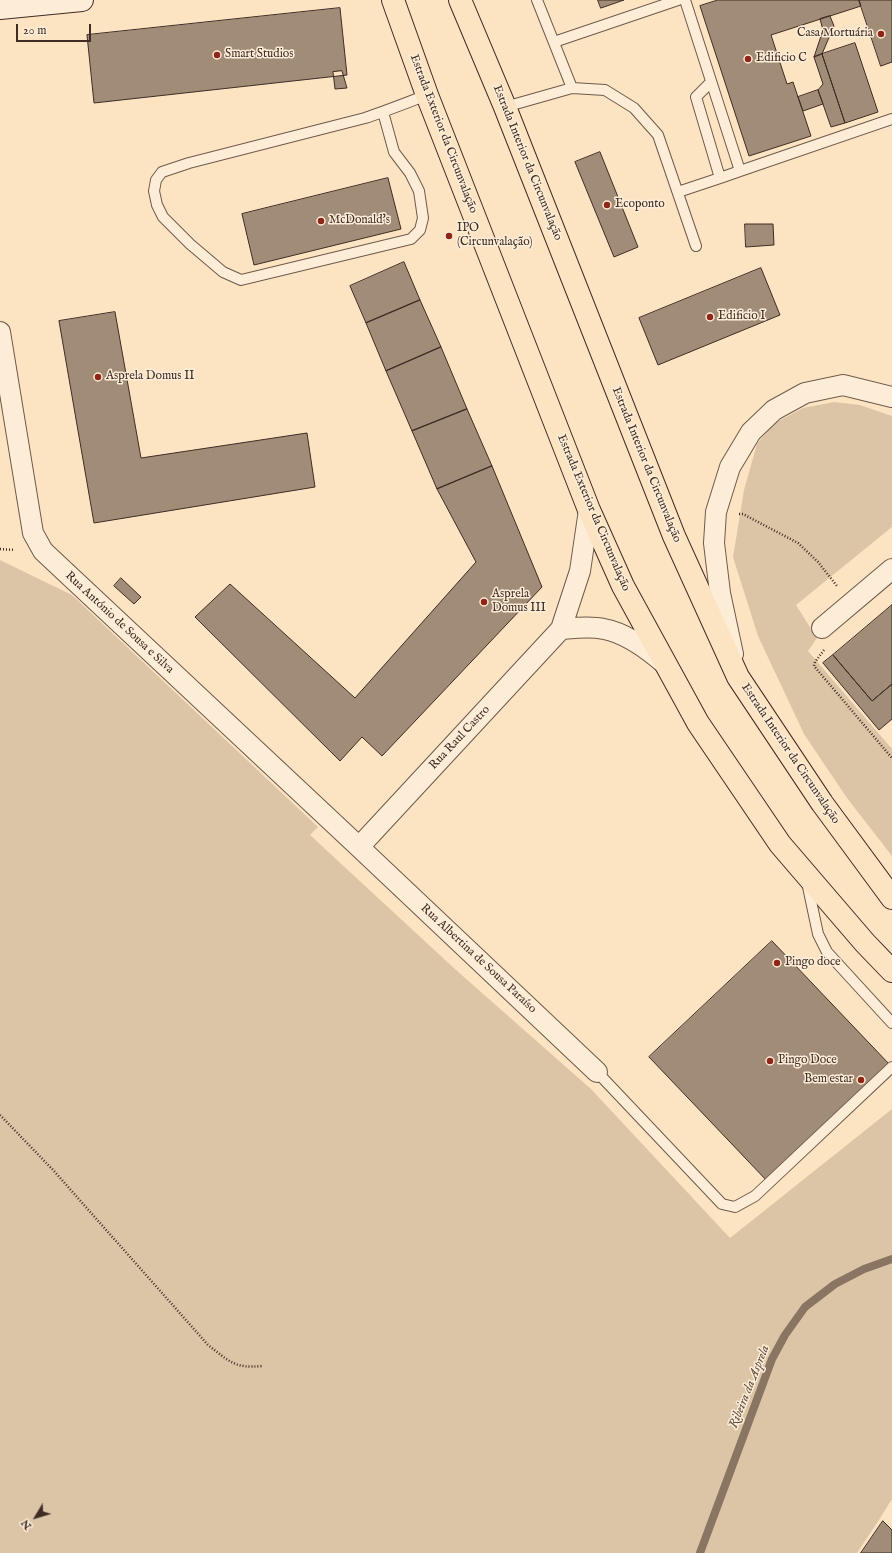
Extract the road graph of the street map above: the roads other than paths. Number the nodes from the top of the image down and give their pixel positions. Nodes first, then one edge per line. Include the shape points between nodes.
1 (82, 0) edge
2 (393, 0) edge
3 (460, 0) edge
4 (537, 0) edge
5 (678, 0) edge
6 (684, 0) edge
7 (0, 8) edge
8 (554, 42) junction
9 (711, 82) junction
10 (572, 88) junction
11 (427, 95) junction
12 (505, 107) junction
13 (382, 112) junction
14 (892, 119) edge
15 (740, 171) junction
16 (720, 178) junction
17 (678, 192) junction
18 (696, 246) dead end
19 (0, 332) edge
20 (892, 397) edge
21 (589, 510) junction
22 (892, 569) edge
23 (822, 628) road end
24 (561, 629) junction
25 (667, 667) junction
26 (738, 677) junction
27 (359, 847) junction
28 (805, 873) junction
29 (892, 898) edge
30 (892, 971) edge
31 (892, 1023) edge
32 (892, 1067) edge
33 (597, 1072) joint

1 - 7 street
2 - 11 main road, Estrada Exterior da Circunvalação
3 - 12 main road, Estrada Interior da Circunvalação
4 - 8 lane
5 - 8 lane
6 - 9 lane
8 - 10 lane
9 - 15 lane
9 - 16 lane via 696,98
10 - 12 lane
10 - 17 lane via 605,90 634,108 658,135
11 - 13 lane
11 - 21 main road, Estrada Exterior da Circunvalação
12 - 26 main road, Estrada Interior da Circunvalação via 674,536
13 - 13 lane via 394,152 410,173 419,191 423,218 420,230 411,240 241,280 223,272 196,249 163,217 157,205 154,191 156,180 162,172
14 - 15 lane
15 - 16 lane
16 - 17 lane
17 - 18 lane
19 - 27 street, Rua António de Sousa e Silva via 33,533 43,551
20 - 26 street via 844,385 805,393 774,410 751,432 730,467 716,512 714,543 720,593
21 - 24 street, Rua Raul Castro via 580,571
21 - 25 main road, Estrada Exterior da Circunvalação via 623,586
22 - 23 street
24 - 25 street via 606,629 630,639
24 - 27 street, Rua Raul Castro
25 - 28 main road, Estrada Exterior da Circunvalação via 698,723 780,844
26 - 29 main road, Estrada Interior da Circunvalação via 822,803
27 - 33 street, Rua Albertina de Sousa Paraíso
28 - 30 main road, Estrada Exterior da Circunvalação
28 - 31 lane via 818,934 827,952
32 - 33 lane via 756,1196 735,1206 722,1204

